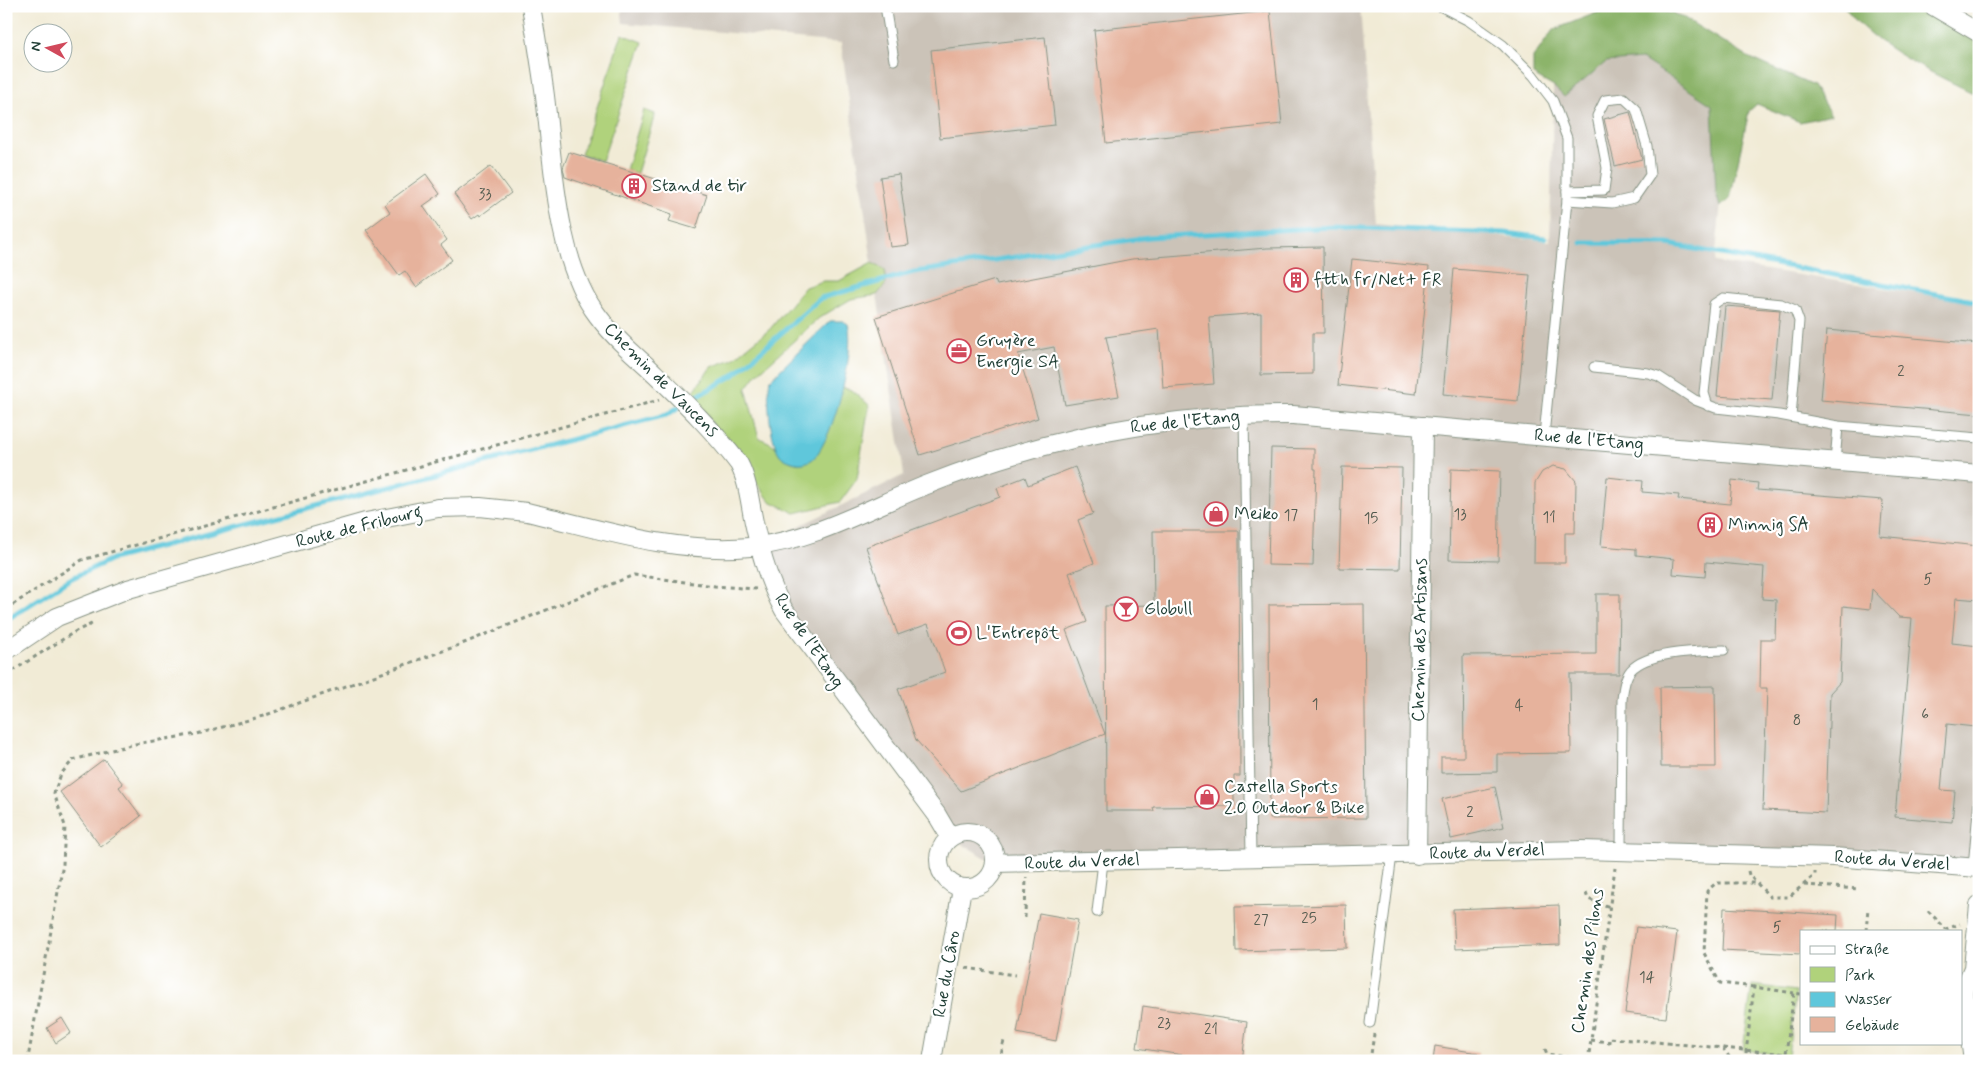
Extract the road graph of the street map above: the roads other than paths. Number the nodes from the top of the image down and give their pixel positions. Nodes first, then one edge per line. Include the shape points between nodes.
1 (531, 6) edge
2 (885, 6) edge
3 (1440, 6) edge
4 (1933, 6) edge
5 (1979, 33) edge
6 (894, 60) dead end
7 (1567, 196) junction
8 (1594, 367) dead end
9 (1708, 406) junction
10 (1244, 415) junction
11 (1791, 417) junction
12 (1423, 426) junction
13 (1838, 426) junction
14 (1544, 436) junction
15 (1979, 438) edge
16 (1835, 462) junction
17 (1979, 474) edge
18 (760, 545) junction
19 (1724, 650) dead end
20 (6, 651) edge
21 (1979, 800) edge
22 (950, 837) junction
23 (1417, 854) junction
24 (1392, 855) junction
25 (1618, 857) junction
26 (1251, 858) junction
27 (1103, 862) junction
28 (995, 863) junction
29 (1976, 868) edge
30 (962, 888) junction
31 (1096, 912) dead end
32 (1978, 912) edge
33 (1370, 1023) dead end
34 (932, 1061) edge
35 (1973, 1061) edge

1 - 18 street, Chemin de Vaucens via 551,160 568,250 580,286 596,314 616,337 724,444 744,473
2 - 6 lane
3 - 7 lane via 1470,21 1503,45 1553,101 1567,138
4 - 5 street
7 - 7 lane via 1612,202 1634,198 1650,175 1647,146 1636,109 1624,98 1605,100 1597,116 1607,168 1604,190
7 - 14 lane
8 - 9 lane via 1658,376
9 - 11 lane
9 - 11 lane via 1704,393 1714,304 1723,298 1781,304 1795,310 1799,321
10 - 12 street, Rue de l'Etang via 1293,415
10 - 18 street, Rue de l'Etang via 1109,430 1026,451 928,484 814,533
10 - 26 lane
11 - 13 lane
12 - 14 street, Rue de l'Etang
12 - 23 street, Chemin des Artisans
13 - 15 lane
13 - 16 lane
14 - 16 street, Rue de l'Etang
16 - 17 street, Rue de l'Etang
18 - 20 street, Route de Fribourg via 720,548 674,546 503,508 460,507 412,512 128,589 57,617
18 - 22 street, Rue de l'Etang via 773,591 798,630 937,815
19 - 25 lane via 1652,658 1631,670 1626,678 1622,700
21 - 29 lane
22 - 28 street via 959,833 977,834 991,845
22 - 30 street via 940,850 939,866 947,881
23 - 24 street, Route du Verdel
23 - 25 street, Route du Verdel
24 - 26 street, Route du Verdel
24 - 33 lane
25 - 29 street, Route du Verdel via 1833,857
26 - 27 street, Route du Verdel
27 - 28 street, Route du Verdel
27 - 31 lane
28 - 30 street via 987,880 971,888
30 - 34 street, Rue du Câro
32 - 35 street via 1973,968 1964,994

